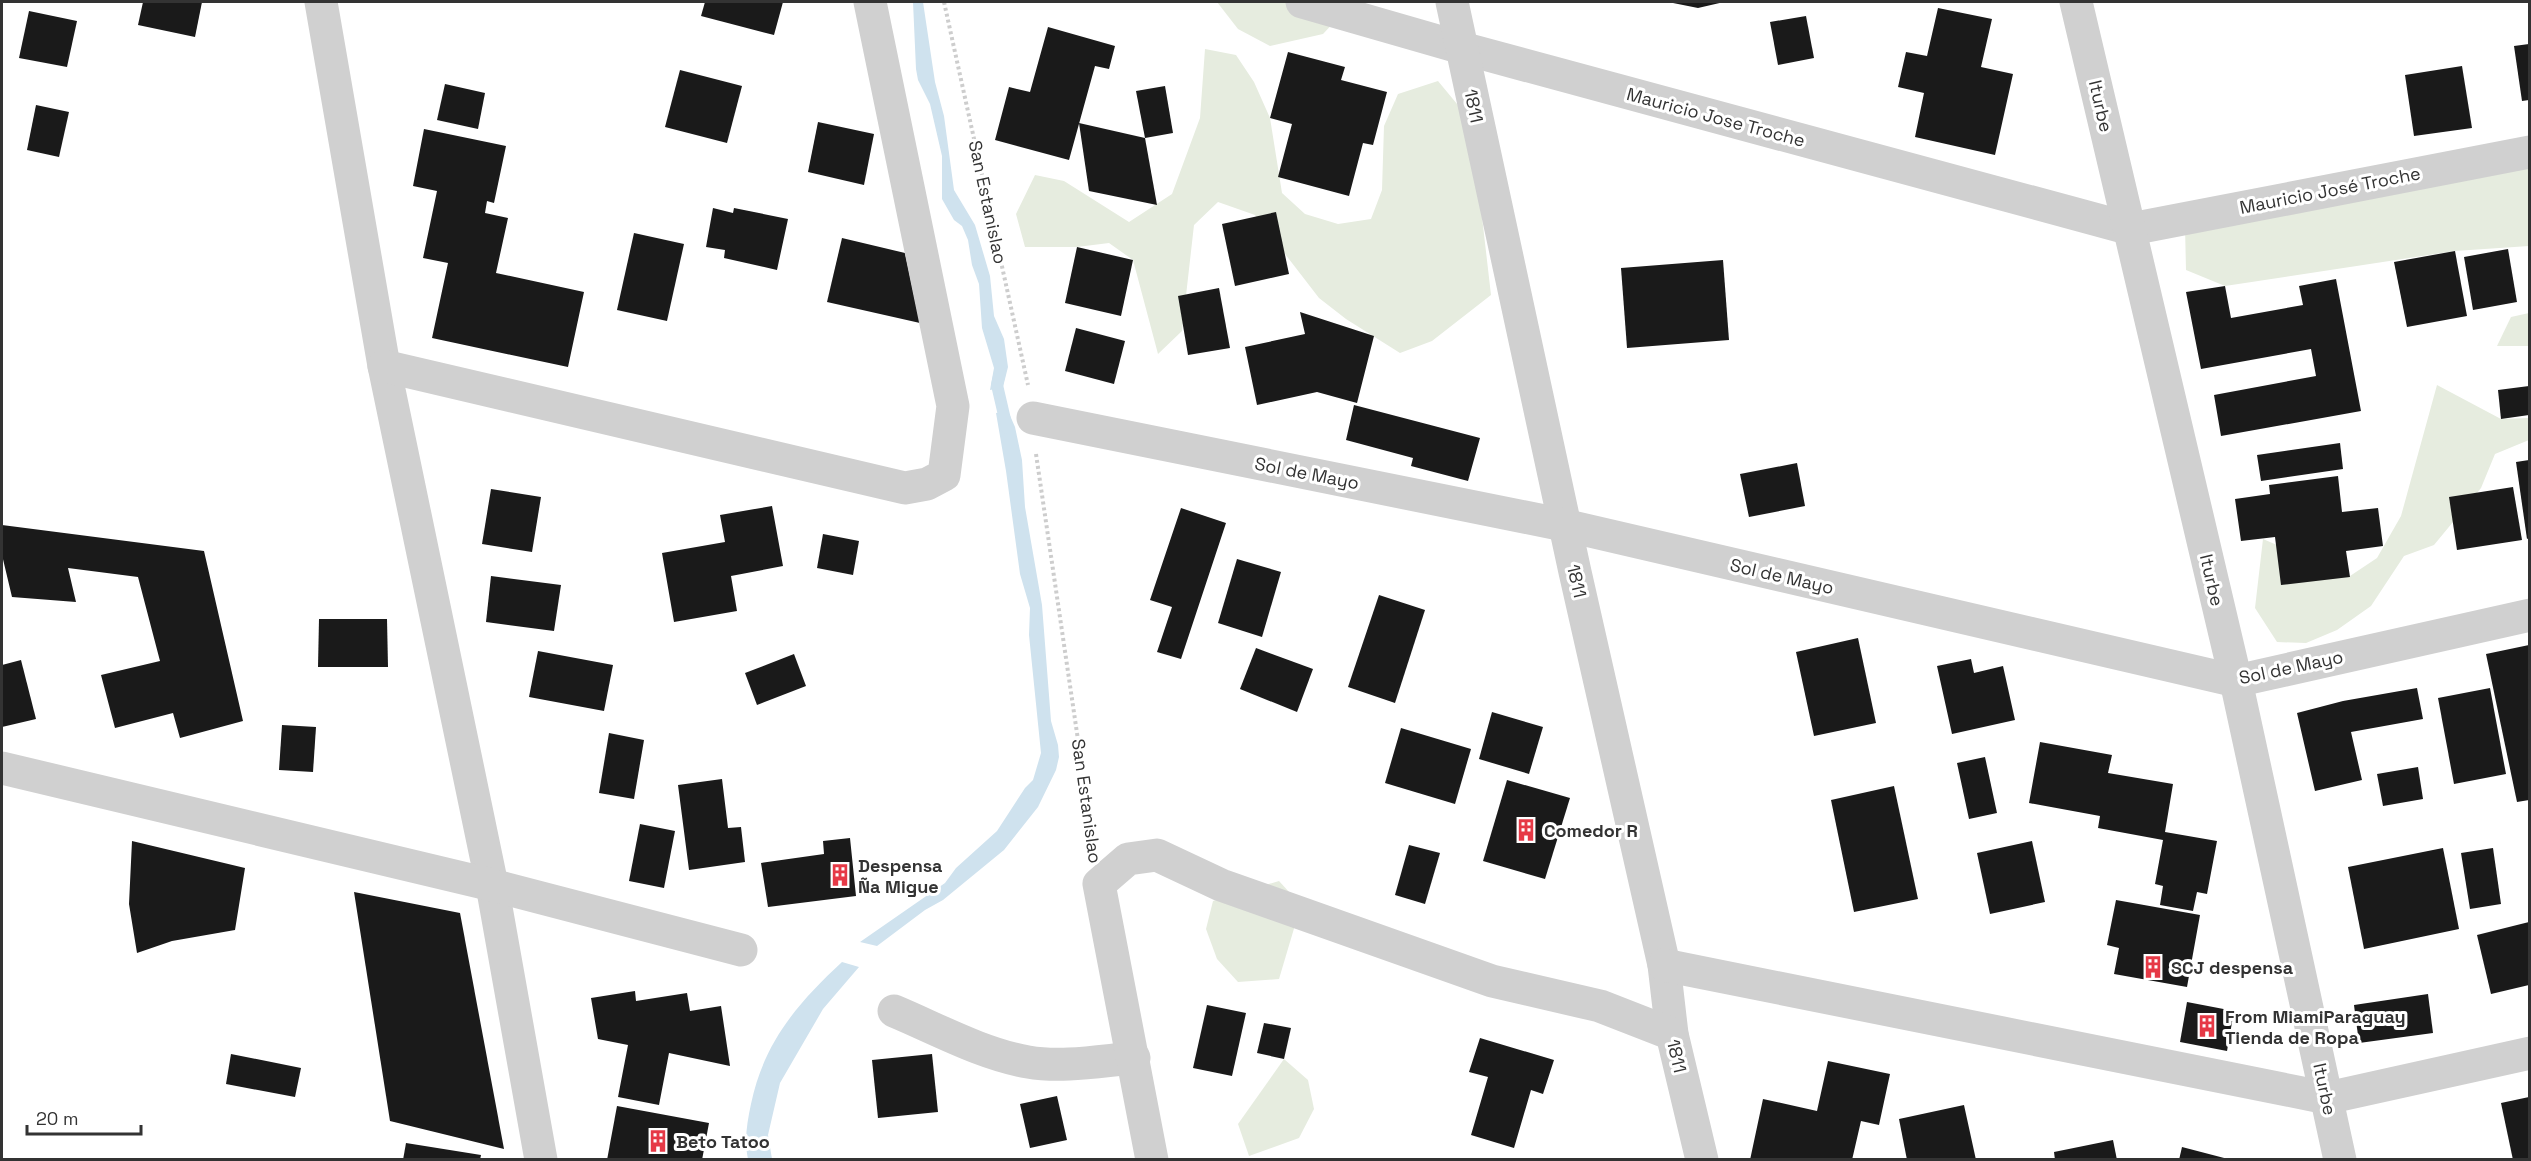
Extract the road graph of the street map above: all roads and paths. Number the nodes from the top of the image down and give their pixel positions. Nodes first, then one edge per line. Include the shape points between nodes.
1 (321, 2) edge
2 (870, 2) edge
3 (944, 2) edge
4 (1302, 2) edge
5 (1452, 2) edge
6 (2076, 2) edge
7 (1462, 48) junction
8 (2529, 152) edge
9 (2131, 229) junction
10 (384, 366) junction
11 (1032, 407) joint
12 (1036, 452) dead end
13 (1564, 525) junction
14 (2529, 615) edge
15 (2236, 681) junction
16 (2, 768) edge
17 (1099, 884) junction
18 (492, 885) junction
19 (741, 950) dead end
20 (1664, 965) junction
21 (894, 1011) dead end
22 (1672, 1034) junction
23 (2529, 1053) edge
24 (1134, 1058) junction
25 (2327, 1098) junction
26 (541, 1160) edge
27 (1152, 1160) edge
28 (1702, 1160) edge
29 (2340, 1160) edge

1 - 10 street
2 - 10 street via 953,406 944,475 927,484 905,488
3 - 11 path, San Estanislao
4 - 7 street, Mauricio Jose Troche
5 - 7 street, 1811
6 - 9 street, Iturbe
7 - 9 street, Mauricio Jose Troche
7 - 13 street, 1811
8 - 9 street, Mauricio José Troche
9 - 15 street, Iturbe
10 - 18 street
11 - 13 street, Sol de Mayo
12 - 17 path, San Estanislao
13 - 15 street, Sol de Mayo
13 - 20 street, 1811
14 - 15 street, Sol de Mayo
15 - 25 street, Iturbe
16 - 18 street
17 - 22 street via 1128,859 1157,855 1221,885 1492,981 1600,1006
17 - 24 street, San Estanislao
18 - 19 street
18 - 26 street
20 - 22 street, 1811
20 - 25 street
21 - 24 street via 997,1054 1029,1063
22 - 28 street, 1811
23 - 25 street
24 - 27 street, San Estanislao
25 - 29 street, Iturbe

